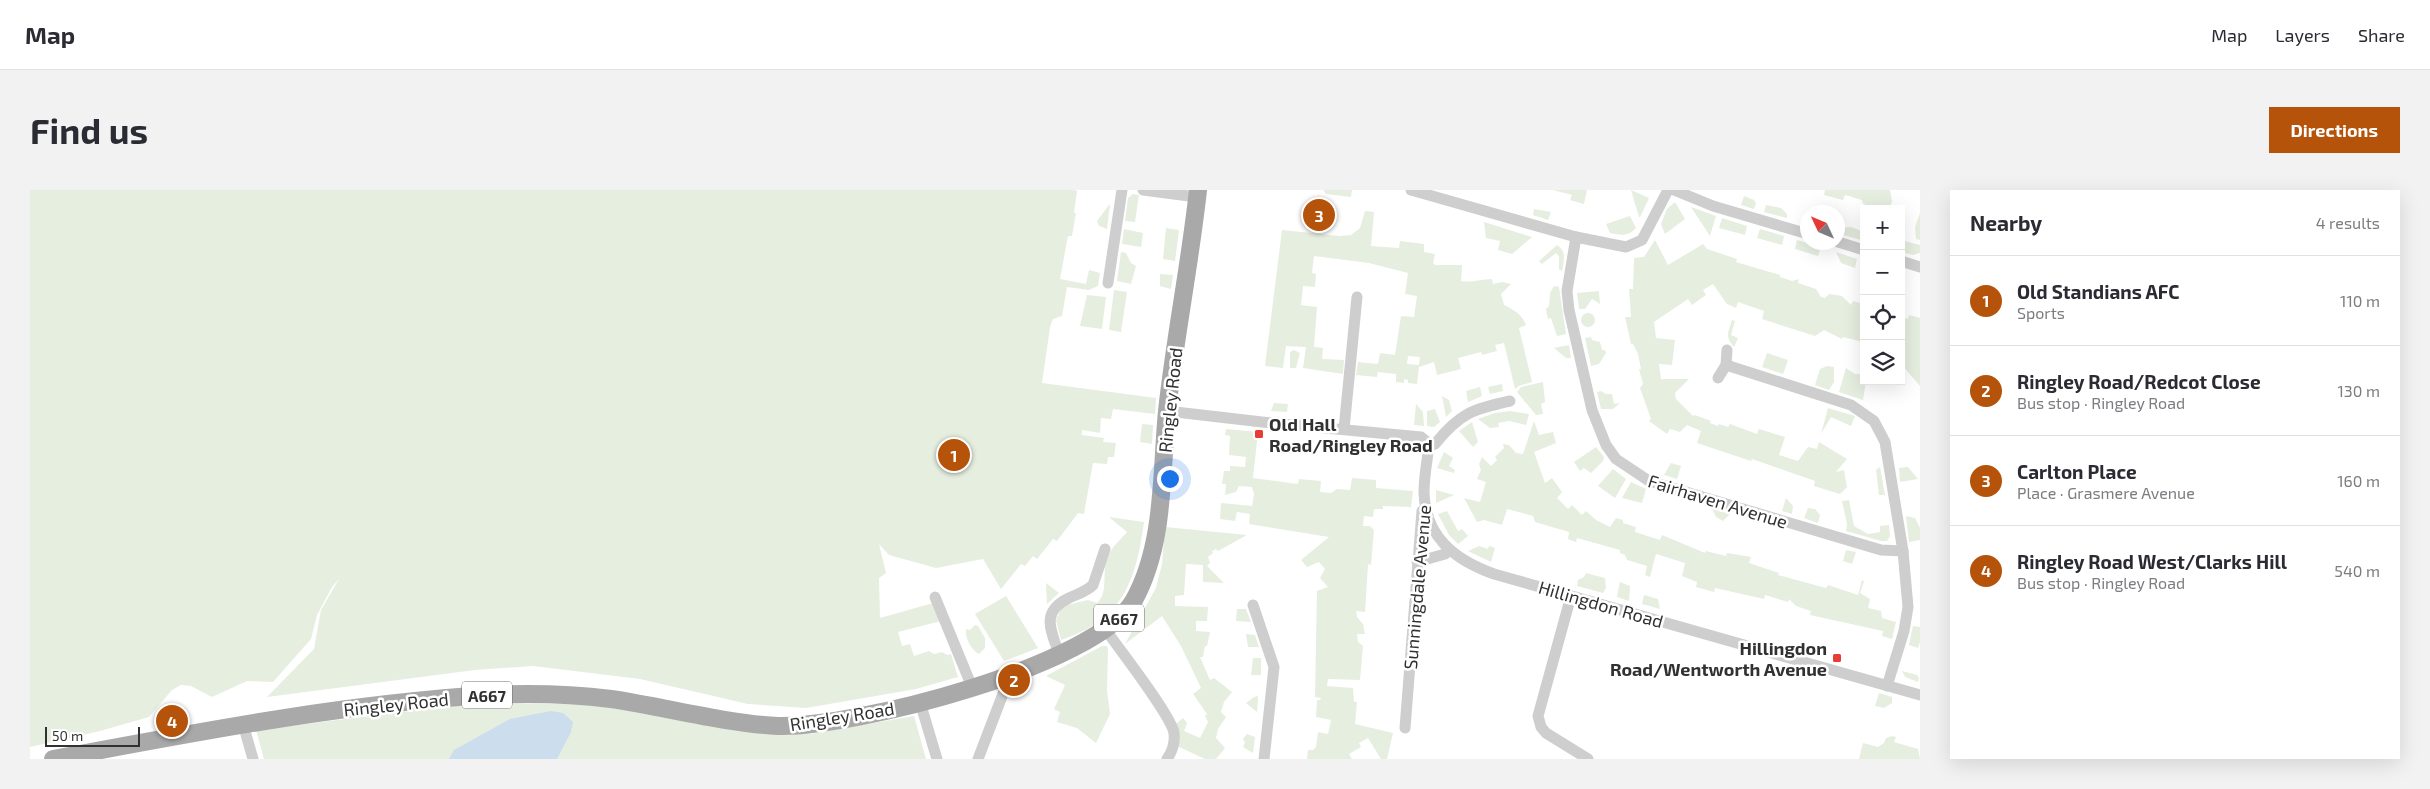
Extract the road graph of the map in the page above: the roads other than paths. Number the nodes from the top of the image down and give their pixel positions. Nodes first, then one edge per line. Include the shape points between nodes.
1 (1122, 190) edge
2 (1143, 190) edge
3 (1411, 190) edge
4 (1668, 190) edge
5 (1674, 190) edge
6 (1426, 192) edge
7 (1198, 193) edge
8 (1800, 232) edge
9 (1576, 237) junction
10 (1845, 244) edge
11 (1860, 249) edge
12 (1905, 262) edge
13 (1920, 267) edge
14 (1108, 283) dead end
15 (1357, 297) dead end
16 (1727, 350) dead end
17 (1726, 364) junction
18 (1718, 378) dead end
19 (1510, 401) dead end
20 (1167, 411) junction
21 (1344, 429) junction
22 (1428, 446) junction
23 (1427, 508) junction
24 (1105, 548) dead end
25 (1449, 550) junction
26 (1903, 551) junction
27 (1417, 562) junction
28 (1571, 596) junction
29 (935, 597) dead end
30 (1253, 605) dead end
31 (1106, 630) junction
32 (1059, 654) junction
33 (1002, 677) junction
34 (1887, 686) junction
35 (972, 687) junction
36 (1920, 694) edge
37 (920, 702) junction
38 (244, 724) junction
39 (1405, 728) dead end
40 (53, 759) edge
41 (253, 759) edge
42 (937, 759) edge
43 (978, 759) edge
44 (1168, 759) edge
45 (1264, 759) edge
46 (1588, 759) edge

1 - 14 street
2 - 7 street
3 - 6 street
4 - 9 street via 1642,240 1634,245 1626,247
5 - 8 street via 1713,206
6 - 9 street
7 - 20 main road, Ringley Road / A667
9 - 26 street, Fairhaven Avenue via 1567,291 1569,310 1592,410 1606,445 1616,459 1635,474 1672,488 1881,550
10 - 11 street
12 - 13 street
15 - 21 street
16 - 17 street
17 - 18 street
17 - 26 street via 1851,405 1874,421 1885,442
19 - 22 street via 1466,413 1435,444
20 - 21 street
20 - 31 main road, Ringley Road / A667 via 1156,532 1145,575 1128,609
21 - 22 street via 1420,437
22 - 23 street, Sunningdale Avenue via 1424,491
23 - 25 street, Hillingdon Road via 1437,534
23 - 27 street, Sunningdale Avenue via 1422,511
24 - 32 street via 1094,585 1065,600 1050,614 1049,623
25 - 27 street
25 - 28 street, Hillingdon Road via 1478,568
26 - 34 street via 1908,607
27 - 39 street, Sunningdale Avenue
28 - 34 street, Hillingdon Road
28 - 46 street via 1538,716 1546,733
29 - 35 street
30 - 45 street via 1274,667
31 - 32 main road, Ringley Road / A667
31 - 44 street via 1174,732
32 - 33 main road, Ringley Road / A667
33 - 35 main road, Ringley Road / A667
33 - 43 street via 1006,686
34 - 36 street, Hillingdon Road
35 - 37 main road, Ringley Road / A667
37 - 38 main road, Ringley Road / A667 via 833,720 781,726 607,699 493,695 369,705
37 - 42 street
38 - 40 main road, Ringley Road / A667
38 - 41 street

